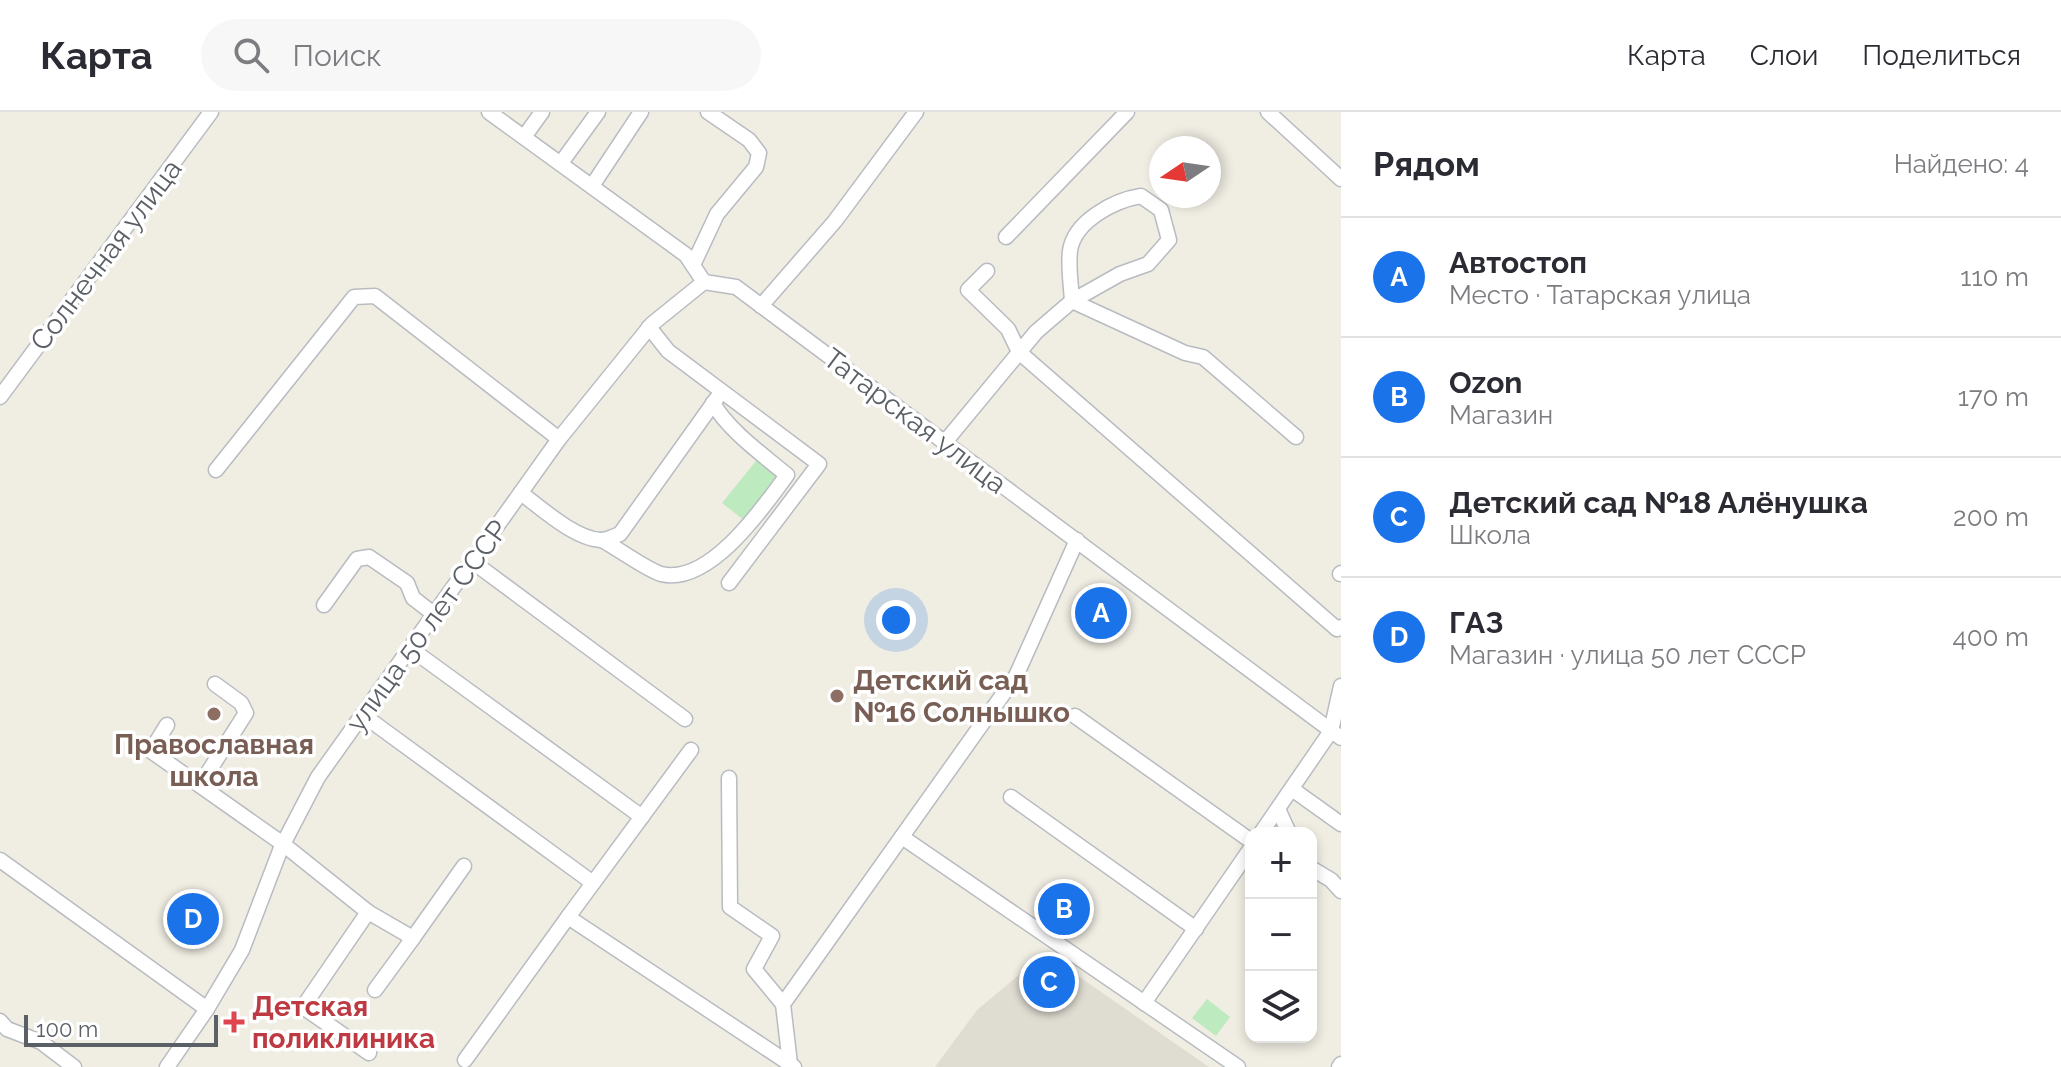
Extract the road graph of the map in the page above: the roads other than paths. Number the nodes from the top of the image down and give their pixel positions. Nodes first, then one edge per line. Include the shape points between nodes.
1 (211, 112) edge
2 (489, 112) edge
3 (542, 112) edge
4 (598, 112) edge
5 (641, 112) edge
6 (708, 112) edge
7 (916, 112) edge
8 (1127, 112) edge
9 (1268, 112) edge
10 (524, 137) junction
11 (561, 163) junction
12 (1341, 179) edge
13 (592, 186) junction
14 (1006, 237) dead end
15 (693, 265) junction
16 (987, 271) dead end
17 (704, 282) junction
18 (1072, 301) junction
19 (761, 306) junction
20 (649, 327) junction
21 (1019, 352) junction
22 (0, 397) edge
23 (718, 397) junction
24 (1296, 437) dead end
25 (559, 439) junction
26 (945, 442) junction
27 (216, 470) dead end
28 (521, 493) junction
29 (602, 540) junction
30 (1077, 540) junction
31 (473, 562) junction
32 (729, 583) dead end
33 (324, 605) dead end
34 (435, 615) junction
35 (1341, 627) edge
36 (411, 649) junction
37 (215, 684) dead end
38 (1341, 686) edge
39 (363, 715) junction
40 (1075, 716) dead end
41 (685, 719) dead end
42 (167, 725) dead end
43 (1336, 735) edge
44 (691, 750) dead end
45 (729, 778) dead end
46 (200, 785) junction
47 (1292, 789) junction
48 (1011, 797) dead end
49 (1278, 809) junction
50 (642, 817) junction
51 (1341, 824) edge
52 (1265, 827) edge
53 (1286, 827) edge
54 (902, 837) junction
55 (1245, 837) edge
56 (283, 844) junction
57 (1245, 857) edge
58 (0, 860) edge
59 (464, 866) dead end
60 (1317, 872) edge
61 (593, 883) junction
62 (1341, 891) edge
63 (368, 912) junction
64 (568, 917) junction
65 (1196, 929) junction
66 (413, 938) junction
67 (375, 990) dead end
68 (1144, 1003) junction
69 (783, 1004) junction
70 (207, 1009) junction
71 (0, 1021) edge
72 (369, 1053) dead end
73 (465, 1060) dead end
74 (792, 1065) edge
75 (74, 1067) edge
76 (167, 1067) edge
77 (1238, 1067) edge

1 - 22 street, Солнечная улица
2 - 10 street
3 - 10 street
4 - 11 street
5 - 13 street
6 - 15 street via 759,153 756,167 717,214
7 - 19 street via 835,221
8 - 14 street
9 - 12 street
10 - 11 street
11 - 13 street
13 - 15 street
15 - 17 street
16 - 21 street via 968,290 1008,329
17 - 19 street, Татарская улица via 736,287
17 - 20 street, улица 50 лет СССР
18 - 18 street via 1148,264 1169,240 1161,210 1141,196 1110,205 1091,219 1070,252
18 - 21 street
18 - 24 street via 1203,357
19 - 26 street, Татарская улица
20 - 23 street
20 - 25 street, улица 50 лет СССР
21 - 26 street
21 - 35 street via 1337,629
23 - 29 street via 620,534
23 - 29 street via 718,411 787,475 758,515 694,571 661,574
23 - 32 street via 819,464
25 - 27 street via 375,296 354,297
25 - 28 street, улица 50 лет СССР
26 - 30 street, Татарская улица
28 - 29 street via 562,524
28 - 31 street, улица 50 лет СССР
30 - 43 street, Татарская улица
30 - 54 street via 1016,676
31 - 34 street, улица 50 лет СССР
31 - 41 street
33 - 34 street via 357,559 369,557 407,583 413,598
34 - 36 street, улица 50 лет СССР
36 - 39 street, улица 50 лет СССР
36 - 50 street
37 - 46 street via 246,713
38 - 43 street
39 - 56 street, улица 50 лет СССР via 318,777
39 - 61 street
40 - 55 street
42 - 46 street via 151,751
43 - 47 street
44 - 50 street
45 - 69 street via 730,907 772,936 754,969
46 - 56 street
47 - 49 street
47 - 51 street
48 - 65 street
49 - 52 street
49 - 53 street
50 - 61 street
54 - 68 street
54 - 69 street
56 - 63 street
56 - 70 street, улица 50 лет СССР via 242,950
57 - 65 street
58 - 70 street
59 - 66 street
60 - 62 street
61 - 64 street
63 - 66 street
63 - 72 street via 303,1007
64 - 73 street
64 - 74 street
65 - 68 street
66 - 67 street
68 - 77 street
69 - 74 street
70 - 76 street, улица 50 лет СССР
71 - 75 street

